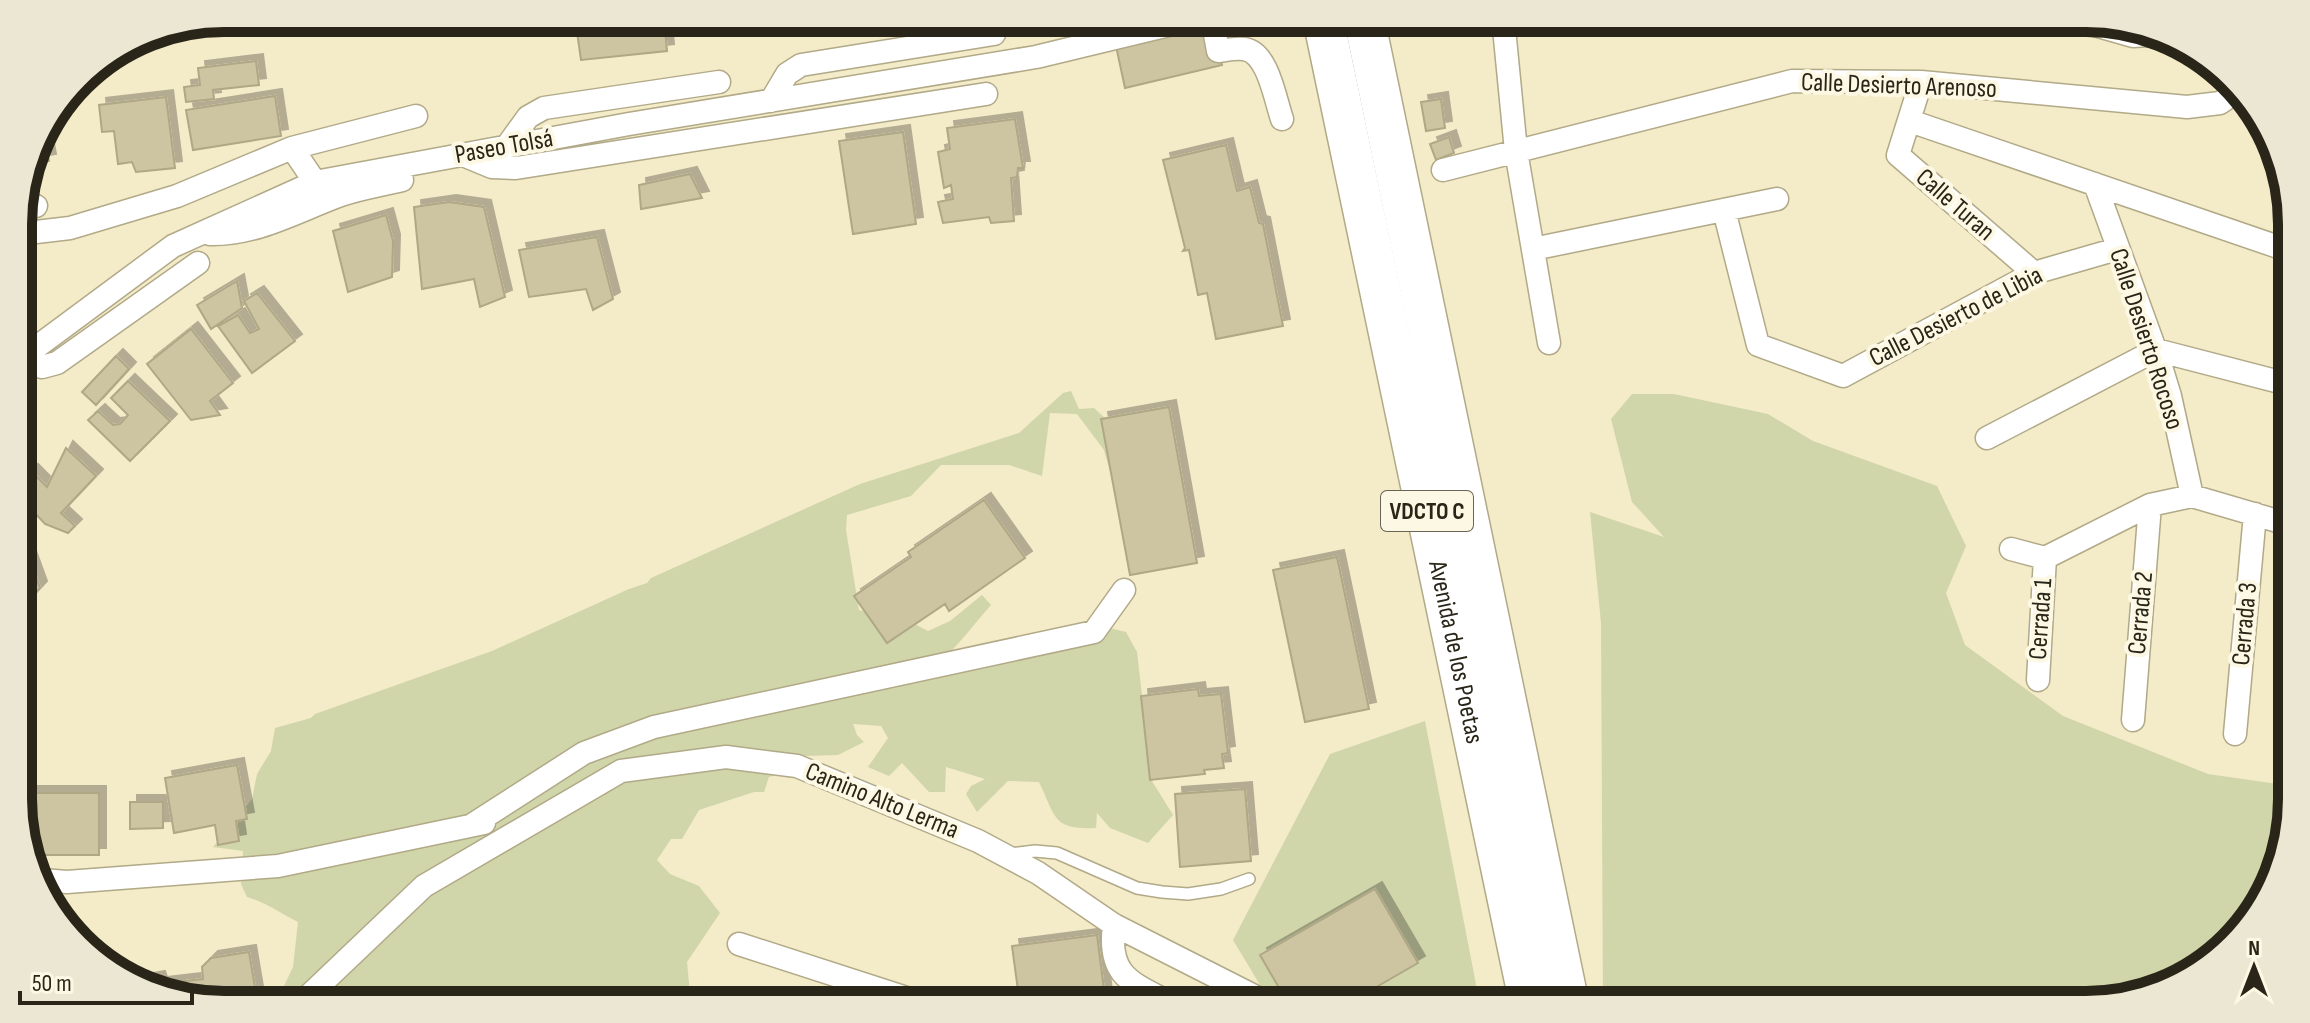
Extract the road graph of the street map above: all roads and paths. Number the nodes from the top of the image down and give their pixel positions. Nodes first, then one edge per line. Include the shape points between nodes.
1 (1140, 32) edge
2 (1215, 32) edge
3 (1326, 32) edge
4 (1367, 32) edge
5 (1504, 32) edge
6 (994, 34) dead end
7 (719, 82) dead end
8 (1921, 82) junction
9 (986, 94) dead end
10 (2229, 97) edge
11 (771, 101) junction
12 (416, 116) dead end
13 (1282, 119) dead end
14 (1910, 121) junction
15 (507, 146) junction
16 (292, 148) junction
17 (1516, 151) junction
18 (462, 155) junction
19 (1443, 170) dead end
20 (433, 172) dead end
21 (315, 182) junction
22 (2095, 184) junction
23 (1777, 199) dead end
24 (1724, 210) junction
25 (32, 232) edge
26 (200, 233) junction
27 (2278, 247) edge
28 (1533, 249) junction
29 (2117, 249) junction
30 (198, 263) dead end
31 (2034, 273) junction
32 (1549, 343) dead end
33 (2156, 350) junction
34 (32, 351) edge
35 (32, 364) edge
36 (2278, 382) edge
37 (1987, 438) dead end
38 (2192, 496) junction
39 (2150, 505) junction
40 (2255, 514) junction
41 (2278, 521) edge
42 (2011, 549) dead end
43 (2045, 558) junction
44 (1124, 590) dead end
45 (2038, 680) dead end
46 (2133, 720) dead end
47 (2235, 734) dead end
48 (563, 805) junction
49 (472, 825) junction
50 (1006, 855) junction
51 (1249, 879) dead end
52 (51, 881) edge
53 (1114, 925) junction
54 (739, 944) dead end
55 (314, 991) edge
56 (885, 991) edge
57 (1148, 991) edge
58 (1244, 991) edge
59 (1527, 991) edge
60 (1566, 991) edge

1 - 11 street, Paseo Tolsá via 1036,57
2 - 13 street via 1218,51 1243,49 1263,60
3 - 59 highway, Avenida de los Poetas / VDCTO C
4 - 60 highway, Avenida de los Poetas / VDCTO C
5 - 17 street
6 - 11 street via 801,65 787,74
7 - 15 street via 544,108 528,117
8 - 10 street, Calle Desierto Arenoso via 2187,107
8 - 14 street, Calle Turan
8 - 17 street, Calle Desierto Arenoso via 1792,81
9 - 18 street via 516,168 492,167
11 - 15 street, Paseo Tolsá
12 - 16 street
14 - 22 street
14 - 31 street, Calle Turan via 1898,155
15 - 18 street, Paseo Tolsá
16 - 21 street
16 - 25 street via 177,196 70,228
17 - 19 street, Calle Desierto Arenoso
17 - 28 street
18 - 21 street, Paseo Tolsá
20 - 26 street via 344,194 254,230
21 - 26 street, Paseo Tolsá
22 - 27 street
22 - 29 street, Calle Desierto Rocoso
23 - 24 street
24 - 28 street
24 - 31 street, Calle Desierto de Libia via 1758,345 1843,376
26 - 34 street, Paseo Tolsá via 173,246
28 - 32 street
29 - 31 street, Calle Desierto de Libia
29 - 33 street, Calle Desierto Rocoso
30 - 35 street via 57,363
33 - 36 street
33 - 37 street
33 - 38 street, Calle Desierto Rocoso
38 - 39 street
38 - 40 street
39 - 43 street
39 - 46 street, Cerrada 2
40 - 41 street
40 - 47 street, Cerrada 3
42 - 43 street
43 - 45 street, Cerrada 1
44 - 49 street via 1094,632 654,727 584,753
48 - 49 street
48 - 50 street, Camino Alto Lerma via 621,771 726,757 797,766
48 - 55 street, Camino Alto Lerma via 424,886
49 - 52 street via 278,866
50 - 51 lane via 1057,853 1126,884 1162,892 1210,891
50 - 53 street, Camino Alto Lerma
53 - 57 street via 1111,948 1116,963 1131,982
53 - 58 street, Camino Alto Lerma
54 - 56 street

